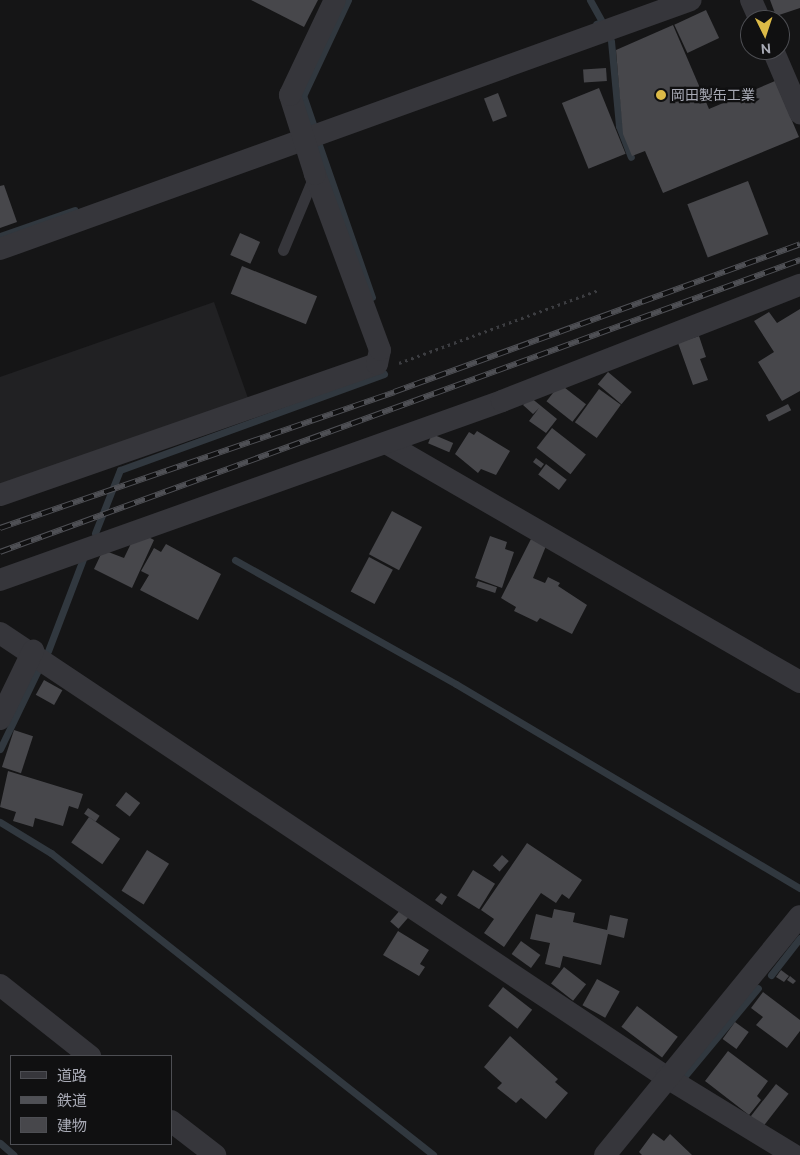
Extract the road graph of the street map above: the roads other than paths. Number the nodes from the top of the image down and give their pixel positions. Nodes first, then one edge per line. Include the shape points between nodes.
1 (335, 0) edge
2 (691, 0) edge
3 (777, 60) edge
4 (800, 113) edge
5 (305, 141) junction
6 (315, 174) junction
7 (0, 249) edge
8 (283, 250) dead end
9 (800, 286) edge
10 (386, 443) junction
11 (0, 495) edge
12 (0, 580) edge
13 (0, 633) edge
14 (33, 651) junction
15 (800, 682) edge
16 (0, 719) edge
17 (800, 916) edge
18 (0, 985) edge
19 (89, 1055) edge
20 (666, 1077) junction
21 (172, 1122) edge
22 (215, 1155) edge
23 (605, 1155) edge
24 (794, 1155) edge

1 - 5 street via 290,95
2 - 5 street
3 - 4 street
5 - 6 street
5 - 7 street
6 - 8 lane
6 - 11 street via 380,350 377,364
9 - 10 street
10 - 12 street
10 - 15 street
13 - 14 street
14 - 16 street
14 - 20 street
17 - 20 street
18 - 19 street
20 - 23 street
20 - 24 street
21 - 22 street

